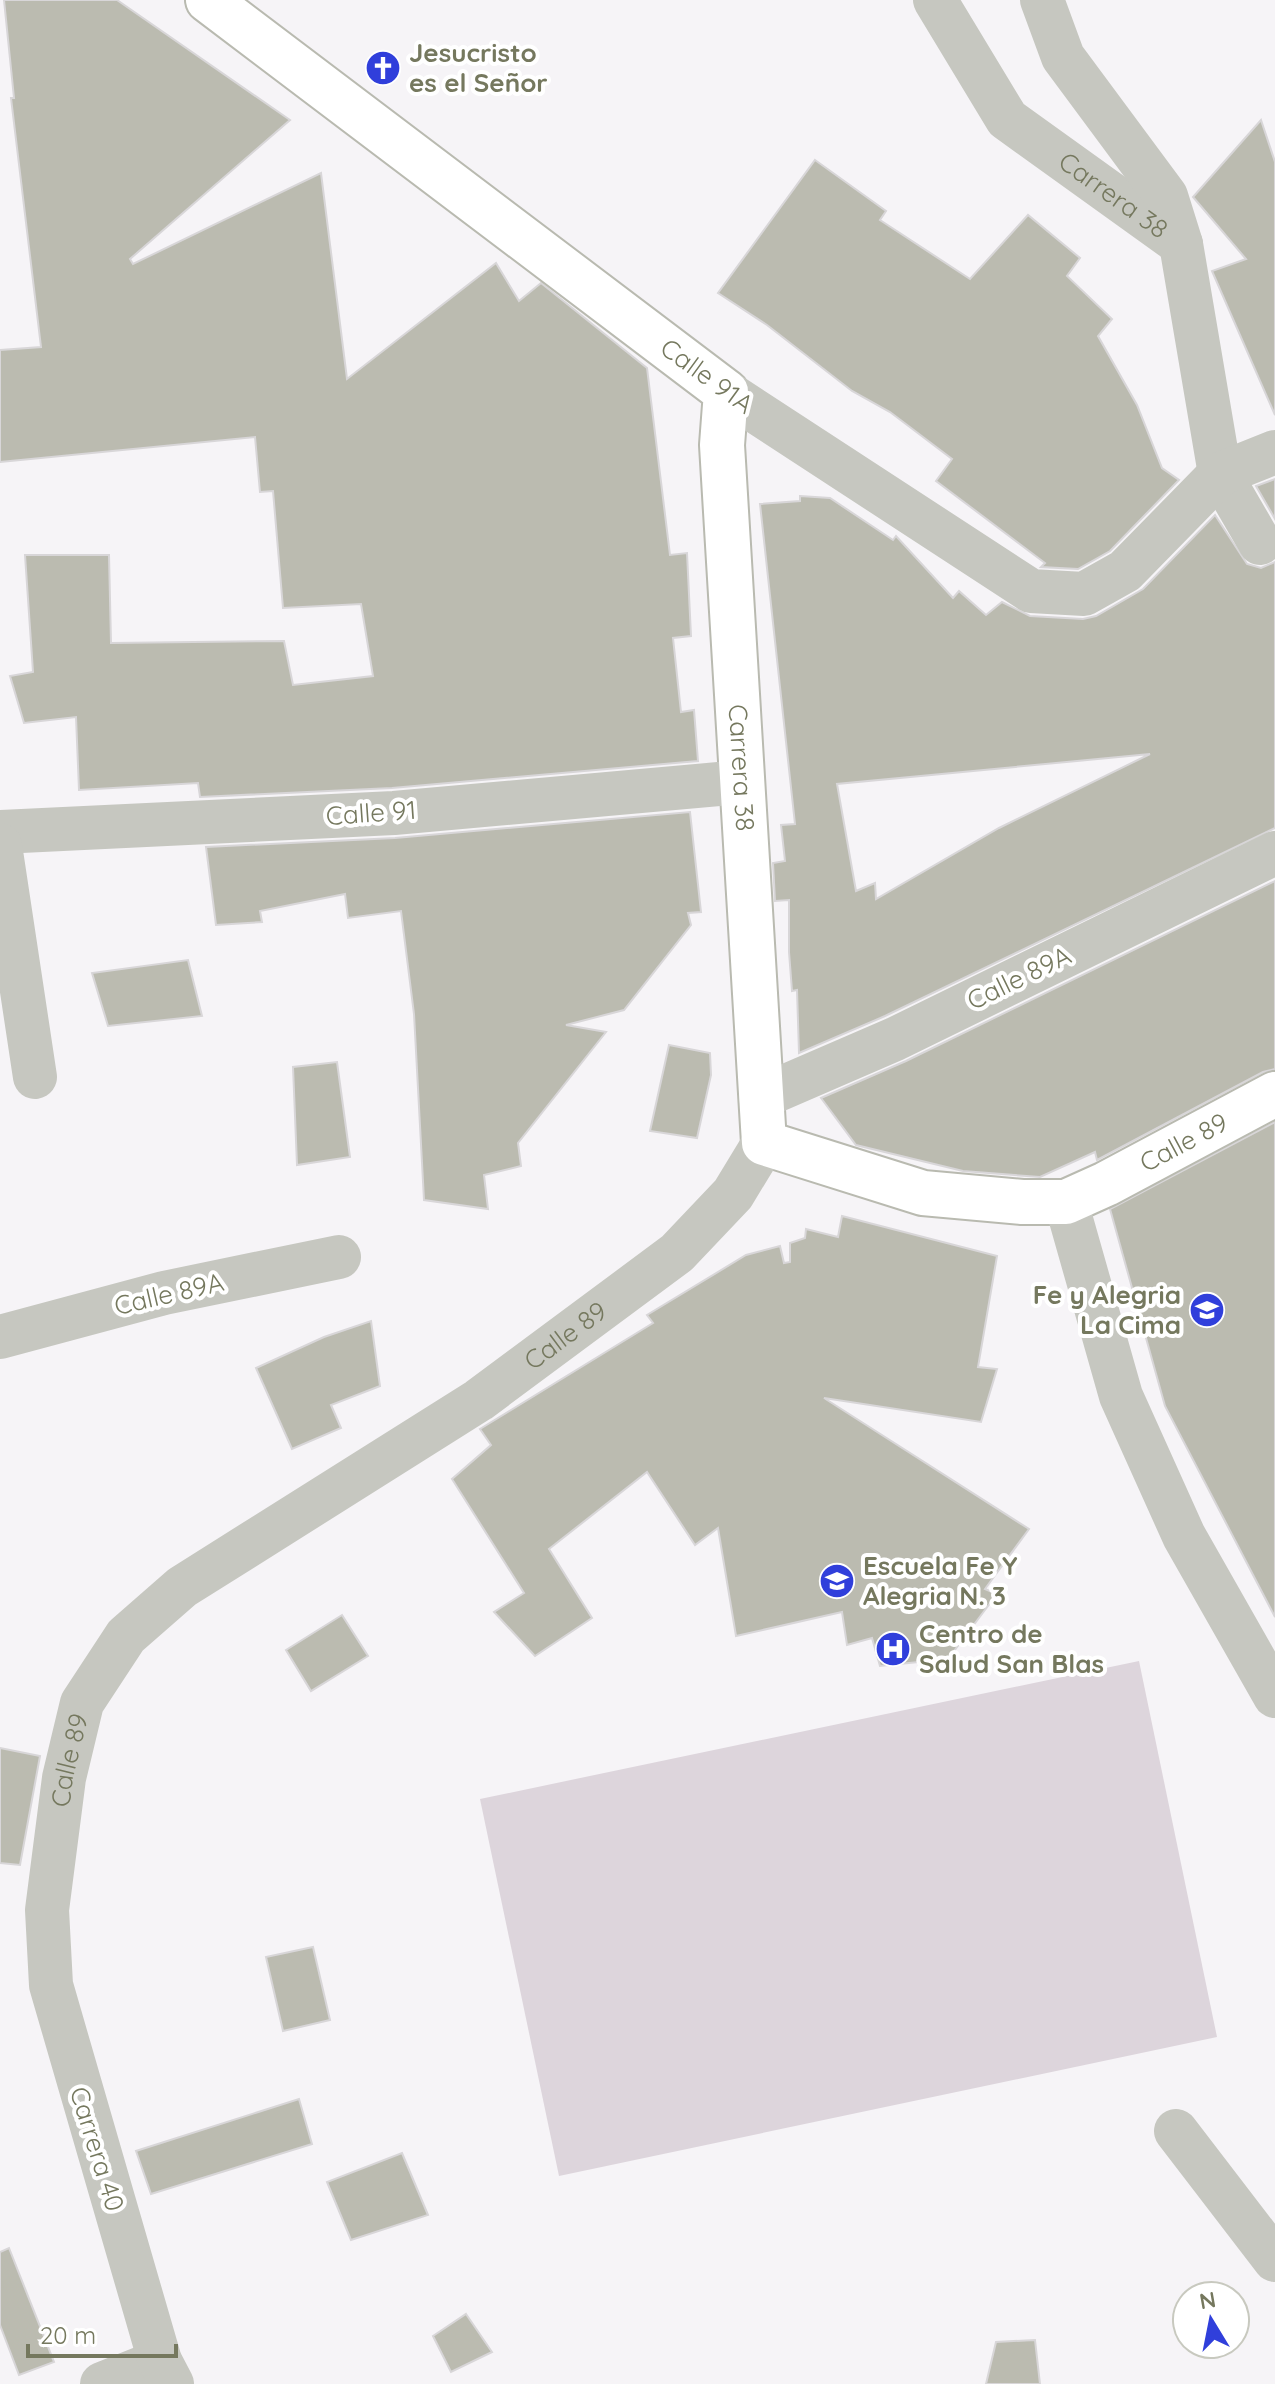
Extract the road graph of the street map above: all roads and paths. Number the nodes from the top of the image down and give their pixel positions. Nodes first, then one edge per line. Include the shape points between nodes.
1 (208, 0) edge
2 (935, 0) edge
3 (1042, 0) edge
4 (1181, 244) junction
5 (726, 392) junction
6 (1275, 452) edge
7 (1220, 474) junction
8 (1260, 543) dead end
9 (741, 782) junction
10 (0, 832) edge
11 (0, 845) edge
12 (1275, 853) edge
13 (3, 900) edge
14 (35, 1077) dead end
15 (1275, 1094) edge
16 (761, 1097) junction
17 (764, 1143) junction
18 (1066, 1202) junction
19 (339, 1257) dead end
20 (0, 1337) edge
21 (1275, 1696) edge
22 (47, 1910) joint
23 (1176, 2131) dead end
24 (1275, 2260) edge
25 (166, 2372) edge
26 (102, 2384) edge

1 - 5 street, Calle 91A
2 - 4 street, Carrera 38 via 1007,119
3 - 4 street via 1063,57 1166,196
4 - 7 street, Carrera 38
5 - 7 street, Calle 91A via 1031,591 1084,594 1125,571
5 - 9 street, Carrera 38 via 722,445
6 - 7 street
7 - 8 street
9 - 10 street, Calle 91 via 394,813
9 - 16 street, Carrera 38
11 - 13 street
12 - 16 street, Calle 89A via 895,1039
13 - 14 street
15 - 18 street, Calle 89
16 - 17 street, Carrera 38
17 - 18 street, Calle 89 via 923,1193
17 - 22 street, Calle 89 via 733,1194 677,1253 479,1400 182,1587 126,1636 82,1703 64,1778
18 - 21 street via 1132,1420 1184,1536
19 - 20 street, Calle 89A via 164,1293
22 - 25 street, Carrera 40 via 51,1985
23 - 24 street
25 - 26 street

